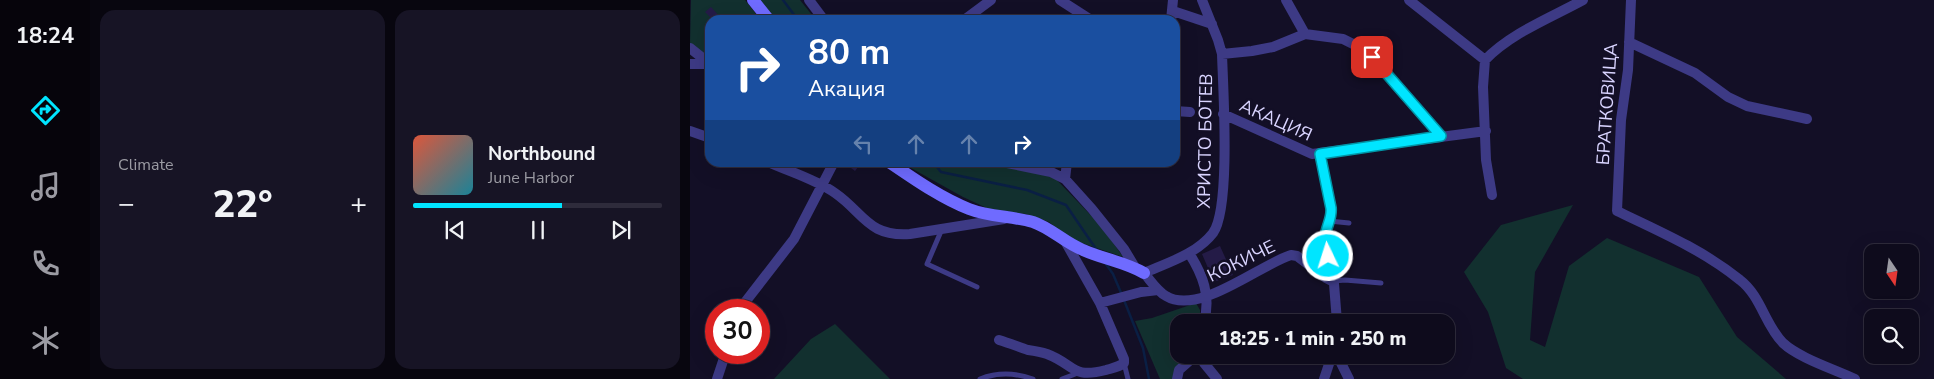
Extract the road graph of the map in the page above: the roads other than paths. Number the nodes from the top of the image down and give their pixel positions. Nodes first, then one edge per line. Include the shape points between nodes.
1 (753, 0) edge
2 (808, 0) edge
3 (991, 0) edge
4 (1060, 0) edge
5 (1202, 0) edge
6 (1286, 0) edge
7 (1409, 0) edge
8 (1583, 0) edge
9 (1631, 0) edge
10 (1172, 10) edge
11 (765, 15) edge
12 (820, 15) edge
13 (971, 15) edge
14 (1083, 15) edge
15 (1212, 24) junction
16 (1305, 34) junction
17 (1629, 42) junction
18 (690, 48) edge
19 (1222, 54) junction
20 (705, 60) edge
21 (1485, 60) junction
22 (690, 64) edge
23 (705, 64) edge
24 (1180, 111) edge
25 (1190, 112) dead end
26 (1223, 114) junction
27 (1807, 119) dead end
28 (690, 131) edge
29 (1486, 131) junction
30 (705, 136) edge
31 (1441, 136) junction
32 (1320, 154) junction
33 (780, 167) edge
34 (831, 167) edge
35 (897, 167) edge
36 (1026, 167) edge
37 (1066, 167) edge
38 (1065, 179) junction
39 (821, 185) junction
40 (1492, 195) dead end
41 (1007, 218) junction
42 (1329, 221) junction
43 (1349, 223) dead end
44 (943, 229) junction
45 (1064, 239) junction
46 (1189, 253) junction
47 (1135, 269) junction
48 (1334, 282) junction
49 (1381, 283) dead end
50 (977, 287) dead end
51 (1158, 290) junction
52 (748, 299) edge
53 (1206, 301) junction
54 (1104, 302) junction
55 (1205, 314) edge
56 (1336, 314) edge
57 (999, 340) dead end
58 (1124, 363) junction
59 (722, 364) edge
60 (1186, 364) edge
61 (1205, 364) edge
62 (1329, 364) edge
63 (1342, 364) edge
64 (1078, 373) junction
65 (716, 379) edge
66 (980, 379) edge
67 (1033, 379) edge
68 (1062, 379) edge
69 (1128, 379) edge
70 (1177, 379) edge
71 (1216, 379) edge
72 (1324, 379) edge
73 (1350, 379) edge
74 (1855, 379) edge

1 - 11 street
2 - 12 street
3 - 13 street
4 - 14 street
5 - 15 street, ХРИСТО БОТЕВ
6 - 16 street
7 - 21 street
8 - 21 street via 1504,43
9 - 17 street, БРАТКОВИЦА
10 - 15 street
15 - 19 street, ХРИСТО БОТЕВ
16 - 19 street via 1273,47
16 - 31 street via 1343,39 1372,57
17 - 27 street via 1695,73 1728,97 1747,106
17 - 74 street, БРАТКОВИЦА via 1617,210 1719,264 1742,281 1757,299 1782,342 1797,353
18 - 20 street
19 - 26 street, ХРИСТО БОТЕВ
21 - 29 street
22 - 23 street
24 - 25 street
26 - 32 street, АКАЦИЯ via 1312,154
26 - 46 street, ХРИСТО БОТЕВ via 1223,190 1219,221 1213,232
28 - 30 street
29 - 31 street, АКАЦИЯ
29 - 40 street via 1486,160
31 - 32 street, АКАЦИЯ
32 - 42 street via 1332,215
33 - 39 street
34 - 39 street
35 - 41 street via 968,209
36 - 38 street via 1051,172
37 - 38 street
38 - 47 street via 1103,223
39 - 44 street via 881,232 894,235
39 - 52 street via 803,226
41 - 44 street
41 - 45 street via 1033,222
42 - 43 lane
42 - 48 street via 1325,244
44 - 50 lane via 928,264
45 - 47 street via 1082,250
45 - 54 street
46 - 47 street, ХРИСТО БОТЕВ
46 - 53 street via 1202,274
47 - 51 street
48 - 49 lane
48 - 53 street, КОКИЧЕ via 1291,255
48 - 56 street
51 - 53 street via 1171,298
51 - 54 street
53 - 55 street
54 - 58 street
57 - 64 street via 1059,359
58 - 64 street via 1100,372
58 - 69 lane
59 - 65 street
60 - 70 street
61 - 71 street
62 - 72 street
63 - 73 street
64 - 68 lane
66 - 67 lane via 999,374

